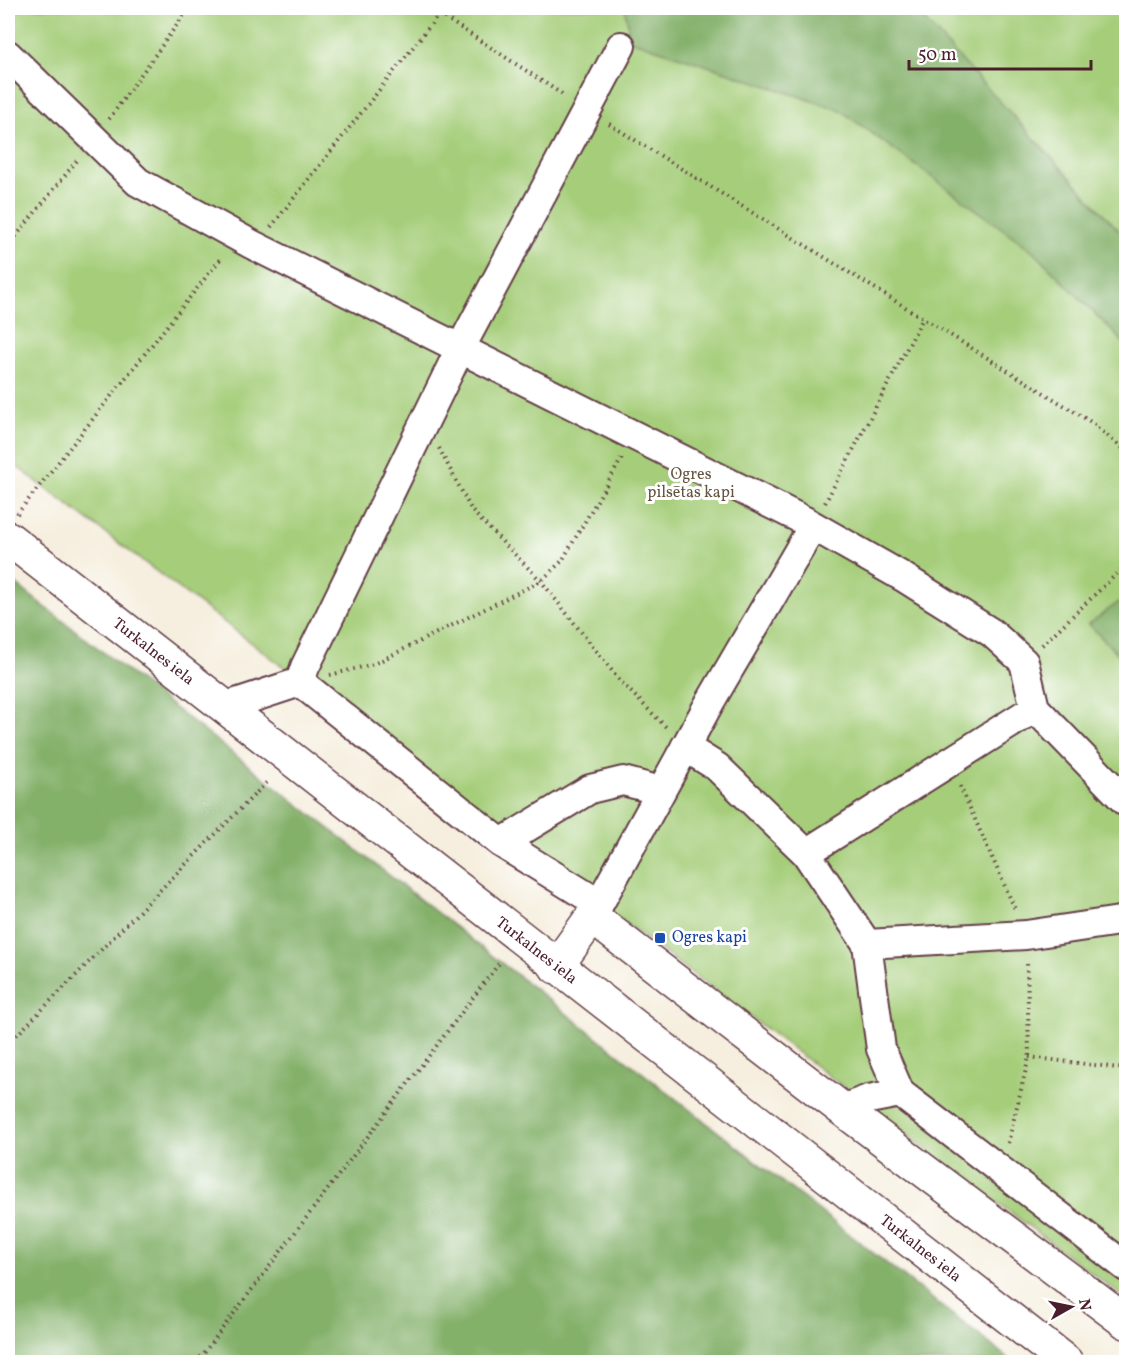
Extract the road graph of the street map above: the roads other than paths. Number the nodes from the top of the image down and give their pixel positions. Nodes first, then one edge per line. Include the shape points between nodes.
1 (621, 46) dead end
2 (8, 55) edge
3 (460, 349) junction
4 (813, 526) junction
5 (11, 528) edge
6 (300, 682) junction
7 (224, 707) junction
8 (1035, 708) junction
9 (685, 747) junction
10 (661, 791) junction
11 (1126, 802) edge
12 (501, 843) junction
13 (806, 853) junction
14 (595, 910) junction
15 (1126, 920) edge
16 (867, 944) junction
17 (556, 967) junction
18 (900, 1093) junction
19 (842, 1109) junction
20 (1126, 1267) edge
21 (1126, 1322) edge
22 (1066, 1362) edge

1 - 3 street
2 - 3 street via 138,182
3 - 4 street
3 - 6 street
4 - 8 street via 992,633 1024,662
4 - 9 street
5 - 7 main road, Turkalnes iela
6 - 7 street
6 - 12 street
7 - 17 main road, Turkalnes iela
8 - 11 street
8 - 13 street
9 - 10 street
9 - 13 street via 717,767
10 - 12 street via 623,781 590,789
10 - 14 street
12 - 14 street
13 - 16 street
14 - 17 main road
14 - 19 main road
15 - 16 street via 1026,935
16 - 18 street via 881,1049
17 - 22 main road, Turkalnes iela
18 - 19 street
18 - 20 street
19 - 21 main road

